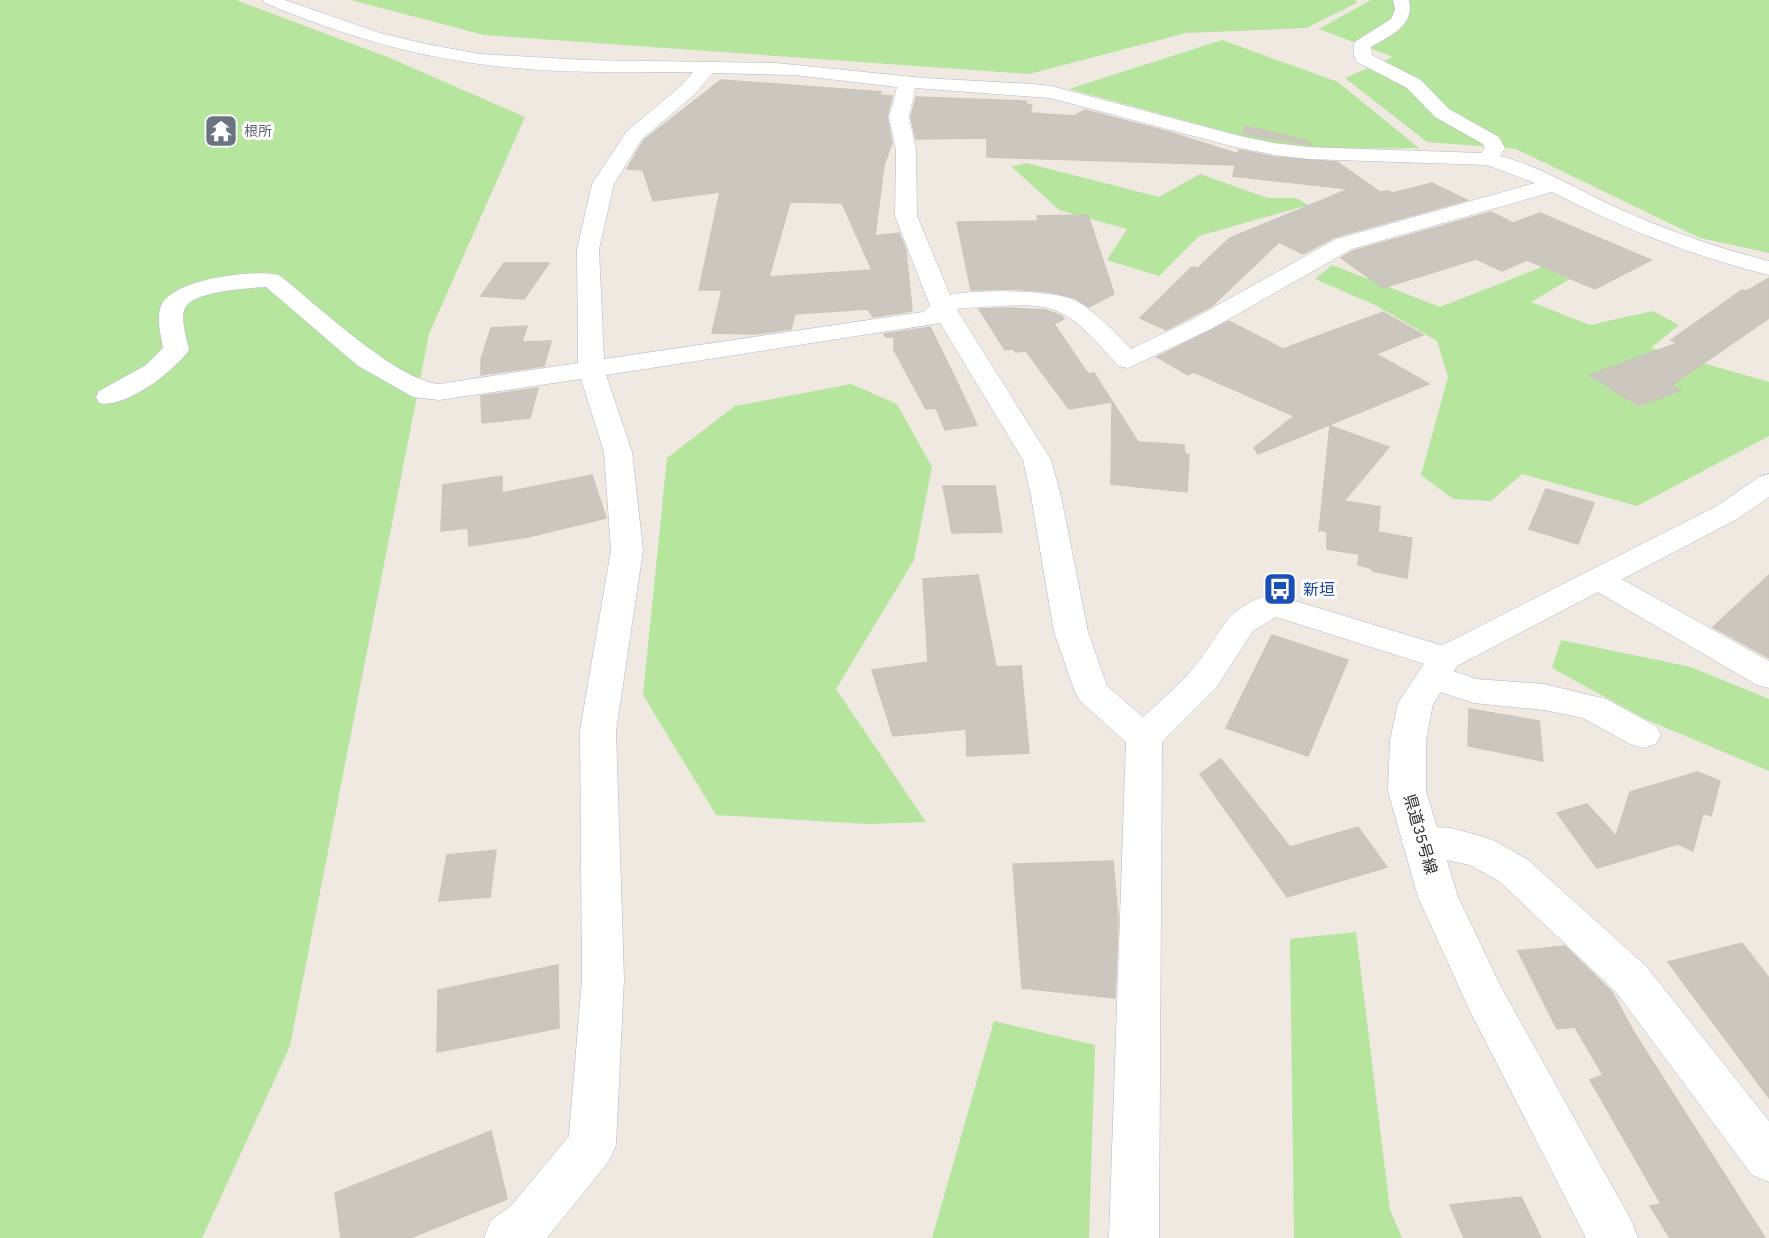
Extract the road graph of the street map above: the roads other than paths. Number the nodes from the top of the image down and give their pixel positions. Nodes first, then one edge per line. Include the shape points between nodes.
1 (271, 0) edge
2 (1401, 0) edge
3 (707, 67) junction
4 (907, 82) junction
5 (1487, 159) junction
6 (1553, 185) junction
7 (1769, 268) edge
8 (943, 308) junction
9 (591, 370) junction
10 (109, 397) dead end
11 (1769, 483) edge
12 (1598, 579) junction
13 (1439, 668) junction
14 (1769, 676) edge
15 (1643, 735) dead end
16 (1144, 738) junction
17 (1421, 841) junction
18 (1769, 1159) edge
19 (509, 1238) edge
20 (1134, 1238) edge
21 (1613, 1238) edge

1 - 3 street via 379,39 480,59
2 - 5 street via 1404,13 1397,26 1362,45 1363,58 1414,84 1442,113 1492,141 1495,148
3 - 4 street via 794,70
3 - 9 street via 688,90 634,135 603,184 588,249
4 - 5 street via 1051,92 1274,149
4 - 8 street via 899,117 906,150 906,216
5 - 6 street via 1511,164
6 - 7 street via 1671,239
6 - 8 street via 1344,244 1202,324 1128,360 1065,305 1037,299 954,301
8 - 9 street via 930,318
8 - 16 street via 1037,460 1071,632 1092,692
9 - 10 street via 440,392 422,391 367,360 271,280 233,282 186,295 174,304 176,350 155,371
9 - 19 street via 618,452 627,550 598,731 603,980 592,1145 528,1223
11 - 12 street, 県道35号線 via 1728,512
12 - 13 street, 県道35号線
12 - 14 street
13 - 15 street via 1474,691 1544,697 1593,708
13 - 16 street via 1272,605 1241,623 1204,679
13 - 17 street, 県道35号線 via 1416,703 1408,740 1407,791
16 - 20 street
17 - 18 street via 1481,852 1513,870 1631,979
17 - 21 street, 県道35号線 via 1438,897 1485,998

